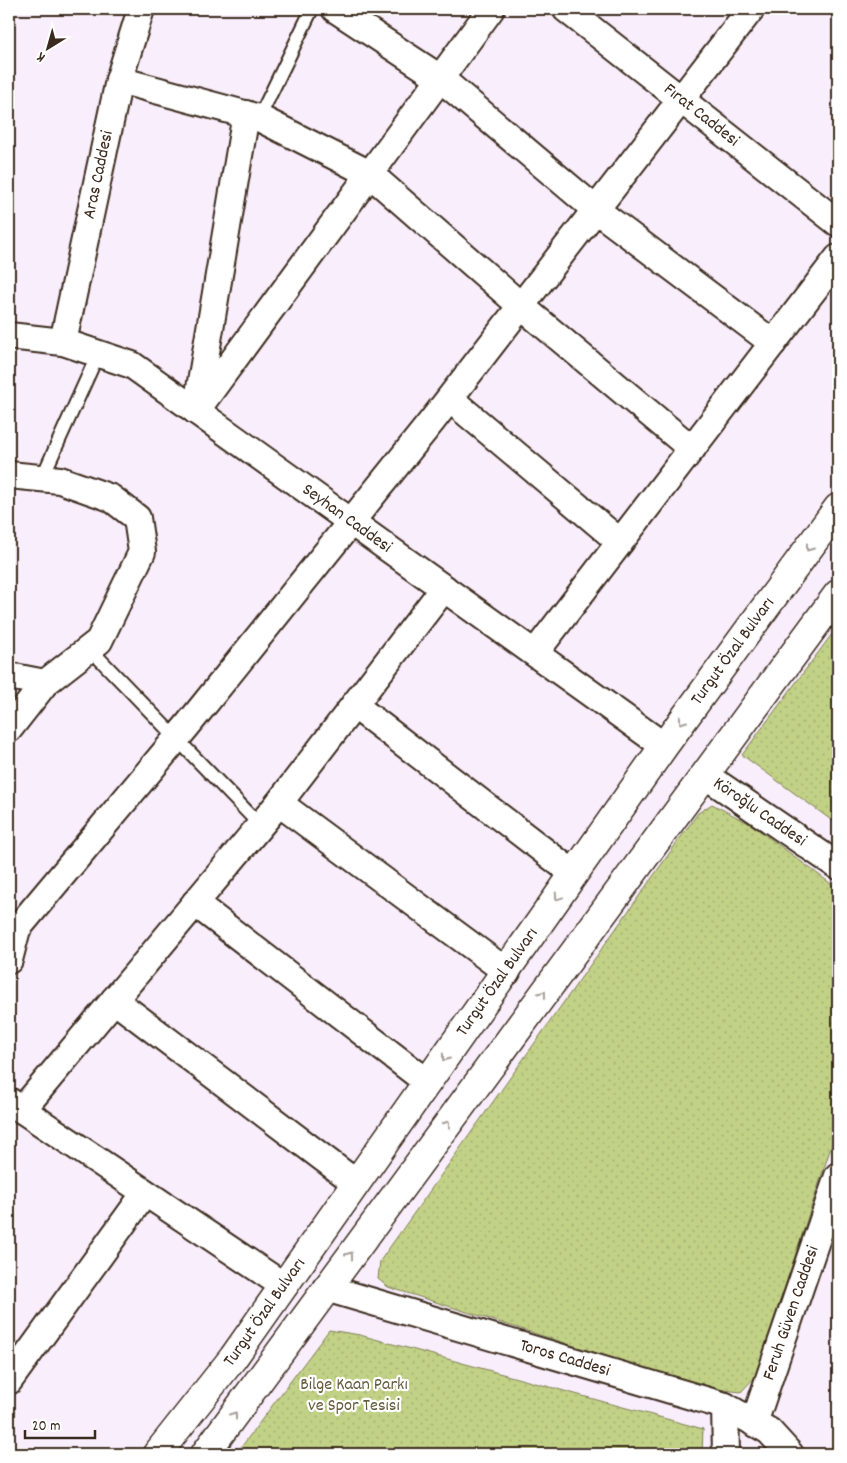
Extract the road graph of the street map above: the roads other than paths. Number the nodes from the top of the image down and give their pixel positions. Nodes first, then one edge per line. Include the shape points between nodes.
1 (141, 9) edge
2 (312, 9) edge
3 (336, 9) edge
4 (491, 9) edge
5 (566, 9) edge
6 (751, 9) edge
7 (440, 78) junction
8 (119, 80) junction
9 (683, 98) junction
10 (252, 116) junction
11 (370, 174) junction
12 (596, 210) junction
13 (838, 223) edge
14 (838, 258) edge
15 (521, 306) junction
16 (9, 336) edge
17 (63, 342) junction
18 (773, 343) junction
19 (98, 354) junction
20 (450, 398) junction
21 (196, 411) junction
22 (692, 449) junction
23 (9, 475) edge
24 (42, 478) junction
25 (838, 508) edge
26 (351, 522) junction
27 (620, 542) junction
28 (444, 588) junction
29 (838, 594) edge
30 (90, 649) junction
31 (536, 653) junction
32 (9, 676) edge
33 (45, 684) junction
34 (354, 705) junction
35 (9, 729) edge
36 (176, 739) junction
37 (664, 746) junction
38 (705, 775) junction
39 (279, 803) junction
40 (260, 825) junction
41 (838, 866) edge
42 (574, 874) junction
43 (195, 903) junction
44 (13, 926) edge
45 (9, 960) edge
46 (507, 972) junction
47 (114, 1000) junction
48 (427, 1082) junction
49 (15, 1106) edge
50 (838, 1176) edge
51 (356, 1183) junction
52 (145, 1193) junction
53 (284, 1286) junction
54 (326, 1288) junction
55 (13, 1363) edge
56 (725, 1406) junction
57 (754, 1423) junction
58 (157, 1454) edge
59 (205, 1454) edge
60 (726, 1454) edge
61 (790, 1454) edge

1 - 8 street, Aras Caddesi
2 - 10 lane
3 - 7 street
4 - 7 street
5 - 9 street, Fırat Caddesi
6 - 9 street
7 - 11 street
7 - 12 street
8 - 10 street
8 - 17 street, Aras Caddesi
9 - 12 street
9 - 13 street, Fırat Caddesi
10 - 11 street
10 - 21 street
11 - 15 street
11 - 21 street
12 - 15 street
12 - 18 street
14 - 18 street
15 - 20 street
15 - 22 street
16 - 17 street, Seyhan Caddesi
17 - 19 street, Seyhan Caddesi
18 - 22 street
19 - 21 street, Seyhan Caddesi via 132,365
19 - 24 lane
20 - 26 street
20 - 27 street
21 - 26 street, Seyhan Caddesi
22 - 27 street
23 - 24 street
24 - 30 street via 60,480 111,498 138,518 142,552 99,641
25 -> 37 street, Turgut Özal Bulvarı
26 - 28 street, Seyhan Caddesi
26 - 36 street
27 - 31 street
28 - 31 street, Seyhan Caddesi
28 - 34 street
29 - 38 street, Turgut Özal Bulvarı
30 - 33 street
30 - 36 lane
31 - 37 street, Seyhan Caddesi
32 - 33 street
33 - 35 street
34 - 39 street
34 - 42 street
36 - 40 lane
36 - 44 street
37 - 42 street, Turgut Özal Bulvarı
38 - 41 street, Köroğlu Caddesi
54 -> 38 street, Turgut Özal Bulvarı
39 - 40 street
39 - 46 street
40 - 43 street
42 -> 46 street, Turgut Özal Bulvarı
43 - 47 street
43 - 48 street
44 - 45 street
46 -> 48 street, Turgut Özal Bulvarı
47 - 49 street
47 - 51 street
48 - 51 street, Turgut Özal Bulvarı
49 - 52 street
50 - 57 street, Feruh Güven Caddesi
51 - 53 street, Turgut Özal Bulvarı
52 - 53 street
52 - 55 street
53 - 58 street, Turgut Özal Bulvarı via 233,1358
54 - 56 street, Toros Caddesi
59 -> 54 street, Turgut Özal Bulvarı
56 - 57 street, Toros Caddesi
56 - 60 street
57 - 61 street, Toros Caddesi via 769,1431

